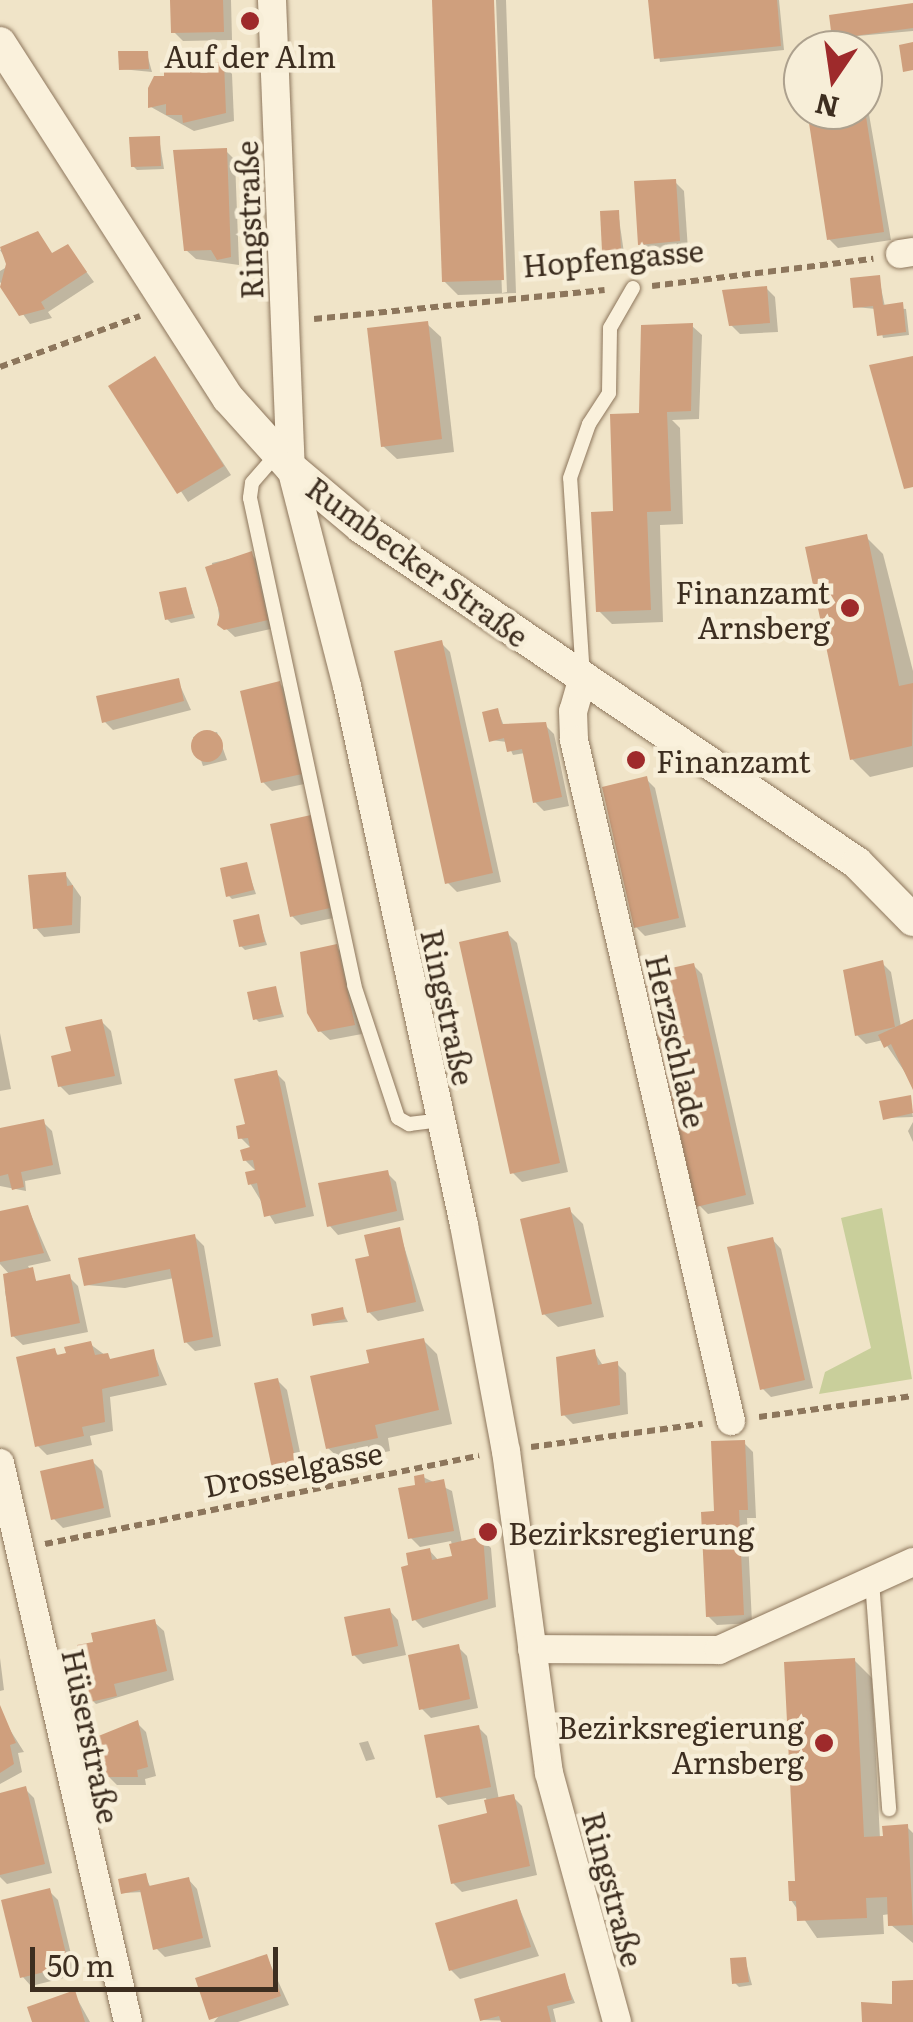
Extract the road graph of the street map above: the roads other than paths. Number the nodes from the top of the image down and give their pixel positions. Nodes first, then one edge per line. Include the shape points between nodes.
1 (272, 0) edge
2 (0, 43) edge
3 (633, 288) road end
4 (284, 461) junction
5 (583, 677) junction
6 (913, 920) edge
7 (441, 1120) junction
8 (732, 1420) dead end
9 (0, 1463) edge
10 (913, 1562) edge
11 (872, 1581) junction
12 (532, 1649) junction
13 (890, 1809) dead end
14 (128, 2022) edge
15 (617, 2022) edge

1 - 4 street, Ringstraße
2 - 4 street, Rumbecker Straße via 228,398
3 - 5 lane via 610,328 609,393 589,424 570,478
4 - 5 street, Rumbecker Straße via 361,527
4 - 7 street, Ringstraße via 346,686
4 - 7 lane via 252,483 250,498 354,985 398,1118 409,1124
5 - 6 street, Rumbecker Straße via 856,863
5 - 8 street, Herzschlade via 573,711 574,740
7 - 12 street, Ringstraße via 506,1451
9 - 14 street, Hüserstraße
10 - 11 street
11 - 12 street via 718,1650
11 - 13 lane
12 - 15 street, Ringstraße via 549,1773

